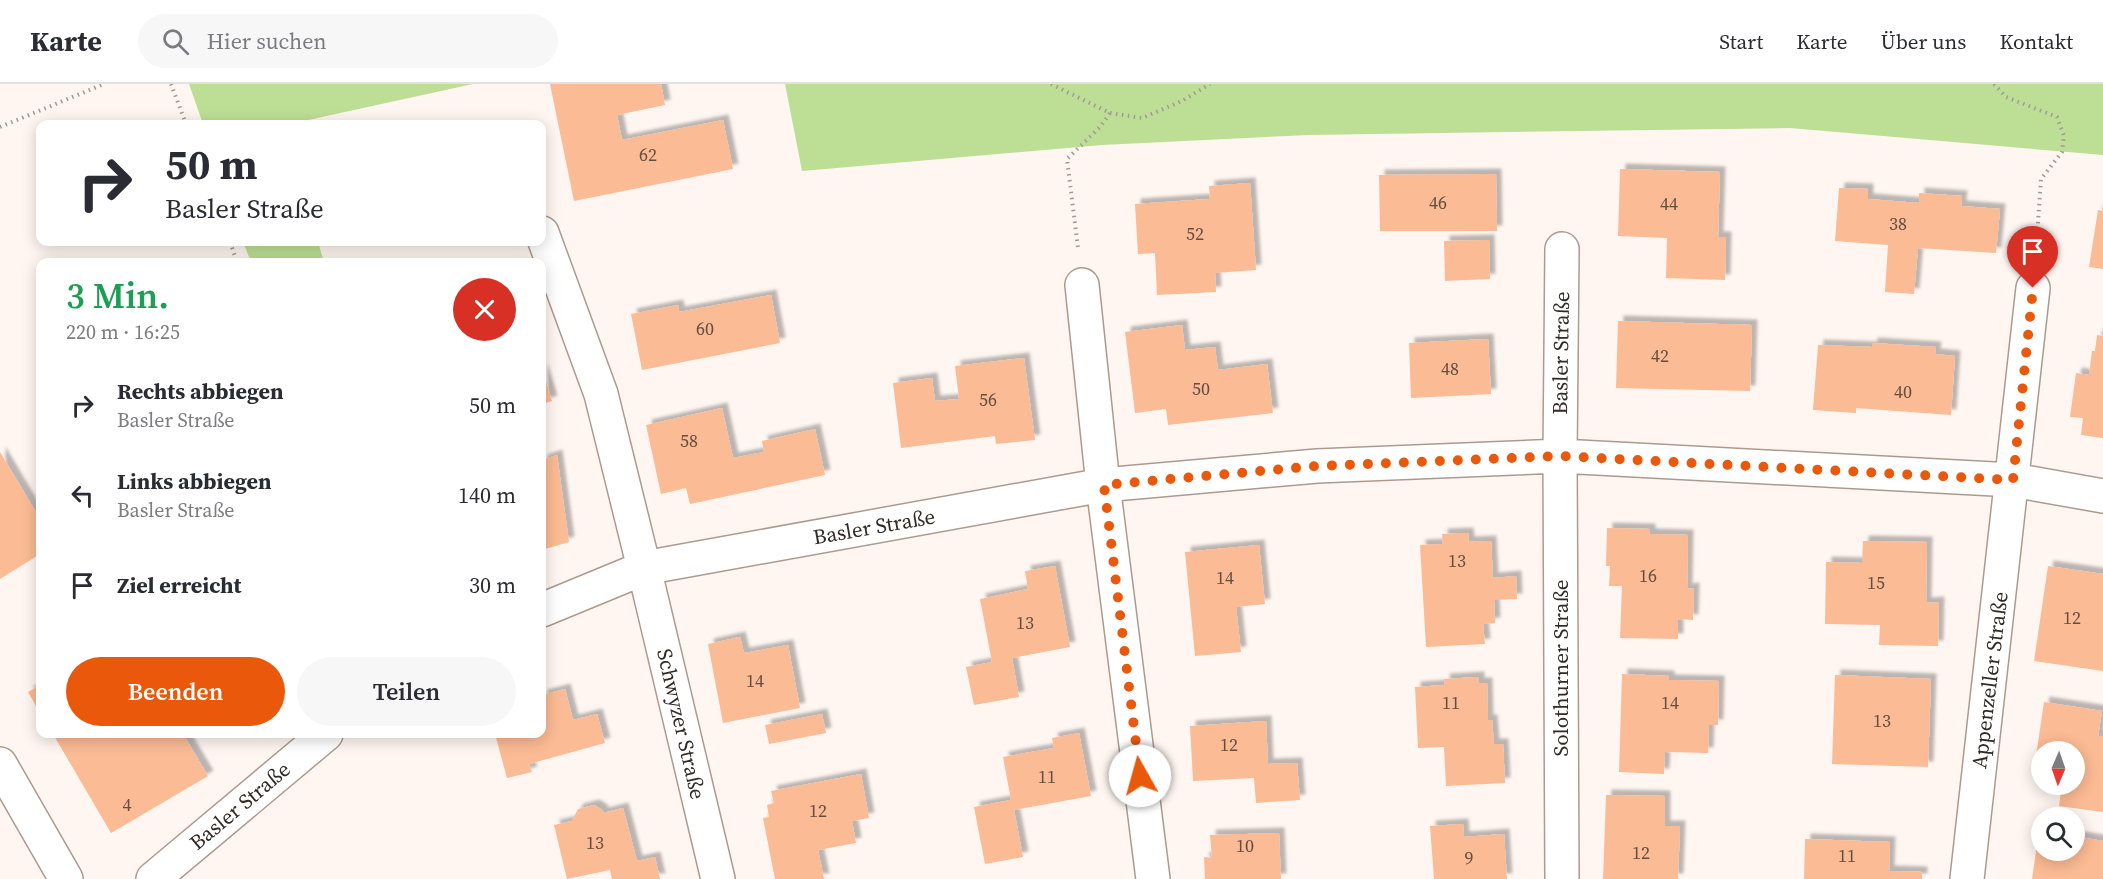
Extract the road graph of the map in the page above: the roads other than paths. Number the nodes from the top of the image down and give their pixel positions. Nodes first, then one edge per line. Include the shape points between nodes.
1 (546, 244) edge
2 (1562, 249) dead end
3 (1082, 285) road end
4 (2033, 288) road end
5 (1560, 456) junction
6 (2013, 480) junction
7 (1104, 485) junction
8 (2103, 496) edge
9 (644, 568) junction
10 (546, 608) edge
11 (321, 738) edge
12 (0, 764) edge
13 (66, 879) edge
14 (153, 879) edge
15 (718, 879) edge
16 (1153, 879) edge
17 (1562, 879) edge
18 (1967, 879) edge

1 - 9 street via 601,394
2 - 5 street, Basler Straße
3 - 7 street
4 - 6 street
5 - 6 street, Basler Straße
5 - 7 street, Basler Straße via 1317,466
5 - 17 street, Solothurner Straße
6 - 8 street, Basler Straße
6 - 18 street, Appenzeller Straße
7 - 9 street, Basler Straße
7 - 16 street
9 - 10 street, Basler Straße
9 - 15 street, Schwyzer Straße
11 - 14 street, Basler Straße
12 - 13 street

